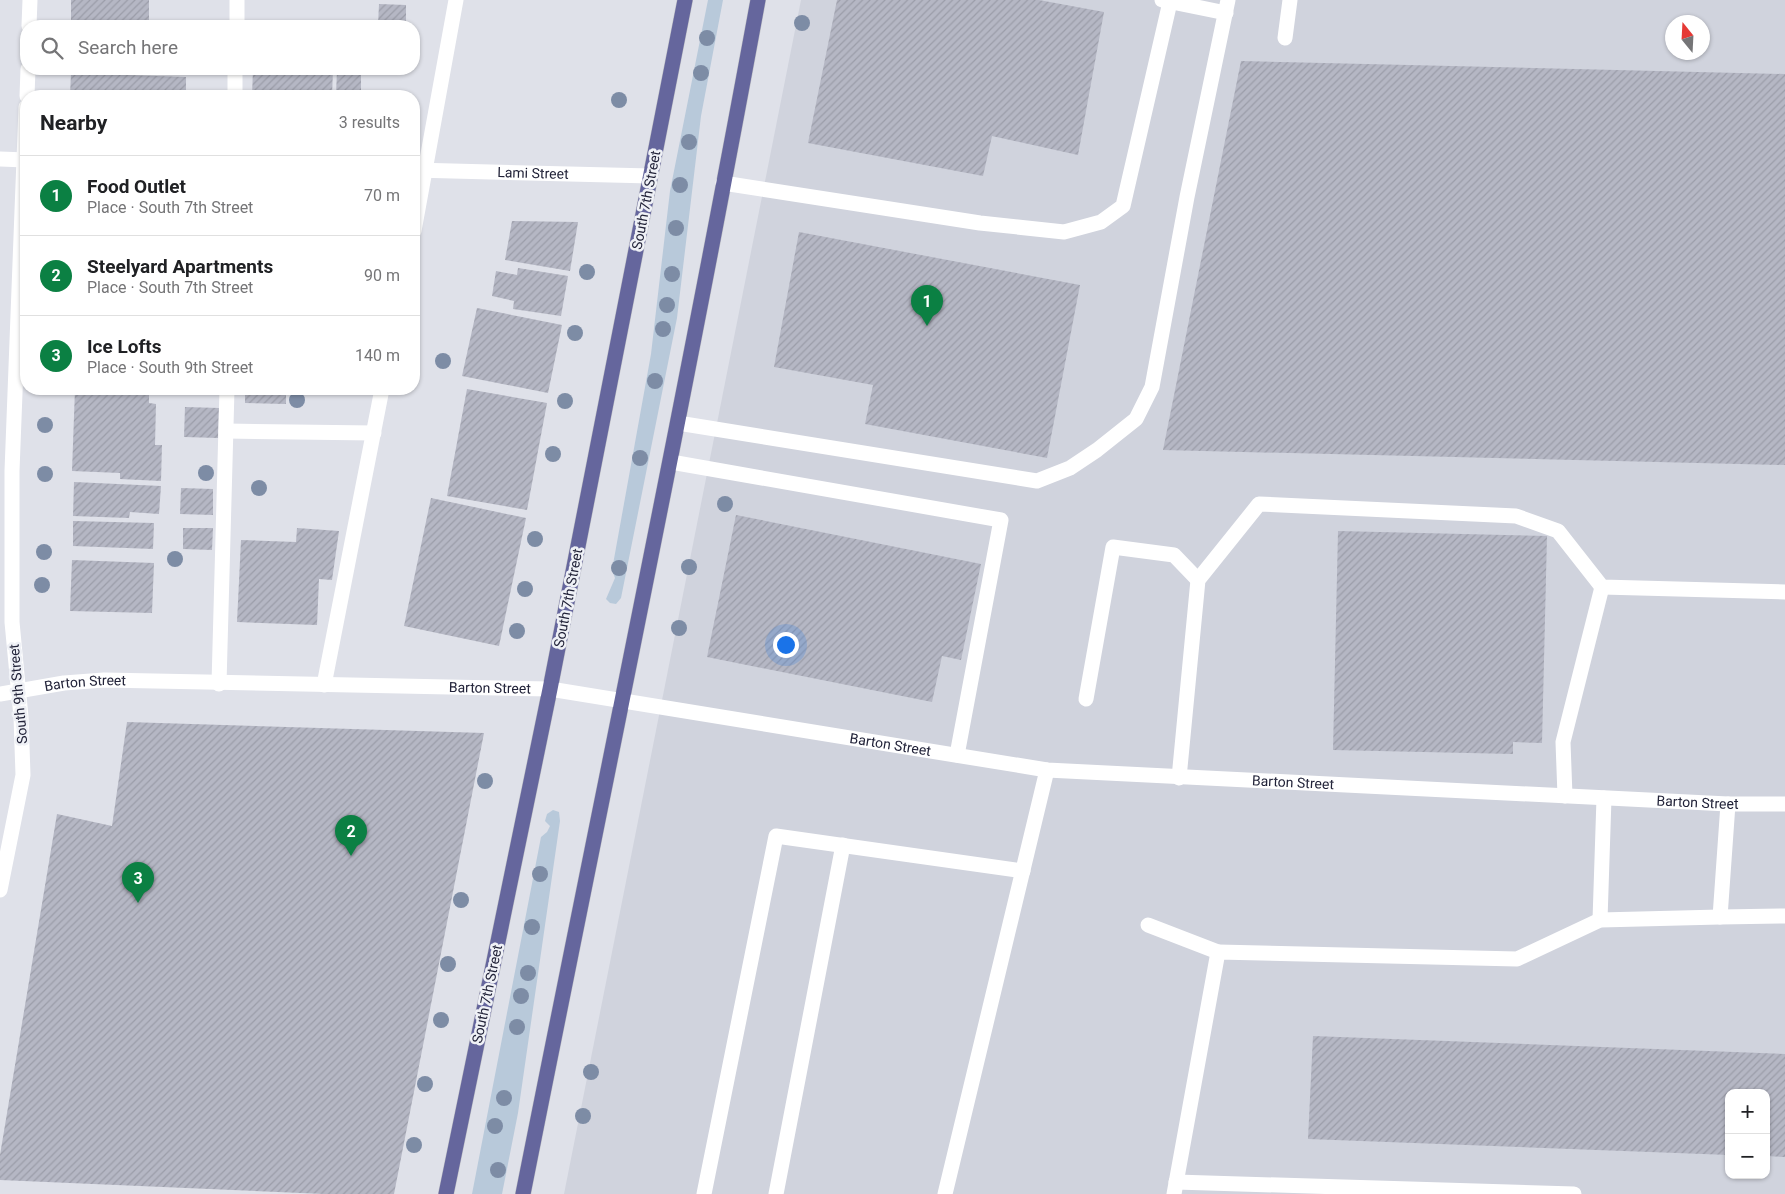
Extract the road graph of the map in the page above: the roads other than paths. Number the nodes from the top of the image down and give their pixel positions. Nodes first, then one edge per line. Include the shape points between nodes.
1 (30, 0) edge
2 (237, 0) edge
3 (456, 0) edge
4 (685, 0) edge
5 (758, 0) edge
6 (1290, 0) edge
7 (1166, 1) edge
8 (1227, 7) edge
9 (29, 20) edge
10 (236, 20) edge
11 (1285, 38) dead end
12 (28, 75) edge
13 (235, 75) edge
14 (27, 90) edge
15 (235, 90) edge
16 (0, 159) edge
17 (20, 160) edge
18 (420, 170) edge
19 (651, 176) junction
20 (723, 183) junction
21 (20, 280) edge
22 (227, 395) edge
23 (381, 395) edge
24 (678, 423) junction
25 (226, 431) junction
26 (374, 432) junction
27 (671, 462) junction
28 (1198, 580) junction
29 (1602, 587) junction
30 (1785, 592) edge
31 (219, 684) junction
32 (324, 685) junction
33 (550, 689) junction
34 (18, 692) junction
35 (0, 694) edge
36 (621, 699) junction
37 (1086, 699) dead end
38 (957, 755) junction
39 (1047, 770) junction
40 (1179, 778) junction
41 (1565, 796) junction
42 (1604, 798) junction
43 (1728, 804) junction
44 (1785, 804) edge
45 (843, 845) junction
46 (1023, 871) junction
47 (0, 890) edge
48 (1720, 916) junction
49 (1785, 916) edge
50 (1600, 920) junction
51 (1148, 925) dead end
52 (1218, 952) junction
53 (1175, 1188) edge
54 (446, 1194) edge
55 (523, 1194) edge
56 (704, 1194) edge
57 (776, 1194) edge
58 (945, 1194) edge
59 (1574, 1194) edge

1 - 9 street
2 - 10 street
3 - 18 street
4 - 19 main road, South 7th Street
5 - 20 main road
6 - 11 street
7 - 8 street
7 - 20 street via 1123,206 1101,222 1064,232 980,223
8 - 24 street via 1152,387 1136,419 1097,450 1070,468 1037,481
12 - 14 street
13 - 15 street
16 - 17 street
18 - 19 street, Lami Street
19 - 33 main road, South 7th Street
20 - 24 main road
21 - 34 street, South 9th Street via 12,471 12,622
22 - 25 street
23 - 26 street
24 - 27 main road
25 - 26 street
25 - 31 street
26 - 32 street
27 - 36 main road
27 - 38 street via 1001,520
28 - 29 street via 1259,504 1516,516 1558,531
28 - 37 street via 1174,554 1113,547
28 - 40 street
29 - 30 street
29 - 41 street via 1563,742
31 - 32 street, Barton Street
31 - 34 street, Barton Street via 104,680 64,683
32 - 33 street, Barton Street
33 - 36 street, Barton Street
33 - 54 main road, South 7th Street
34 - 35 street, Barton Street
34 - 47 street, South 9th Street via 23,775
36 - 38 street, Barton Street
36 - 55 main road
38 - 39 street, Barton Street
39 - 40 street, Barton Street
39 - 46 street
40 - 41 street, Barton Street
41 - 42 street, Barton Street
42 - 43 street, Barton Street
42 - 50 street
43 - 44 street, Barton Street
43 - 48 street
45 - 46 street
45 - 56 street via 776,836
45 - 57 street
46 - 58 street
48 - 49 street
48 - 50 street
50 - 52 street via 1517,959
51 - 52 street
52 - 53 street
53 - 59 street

